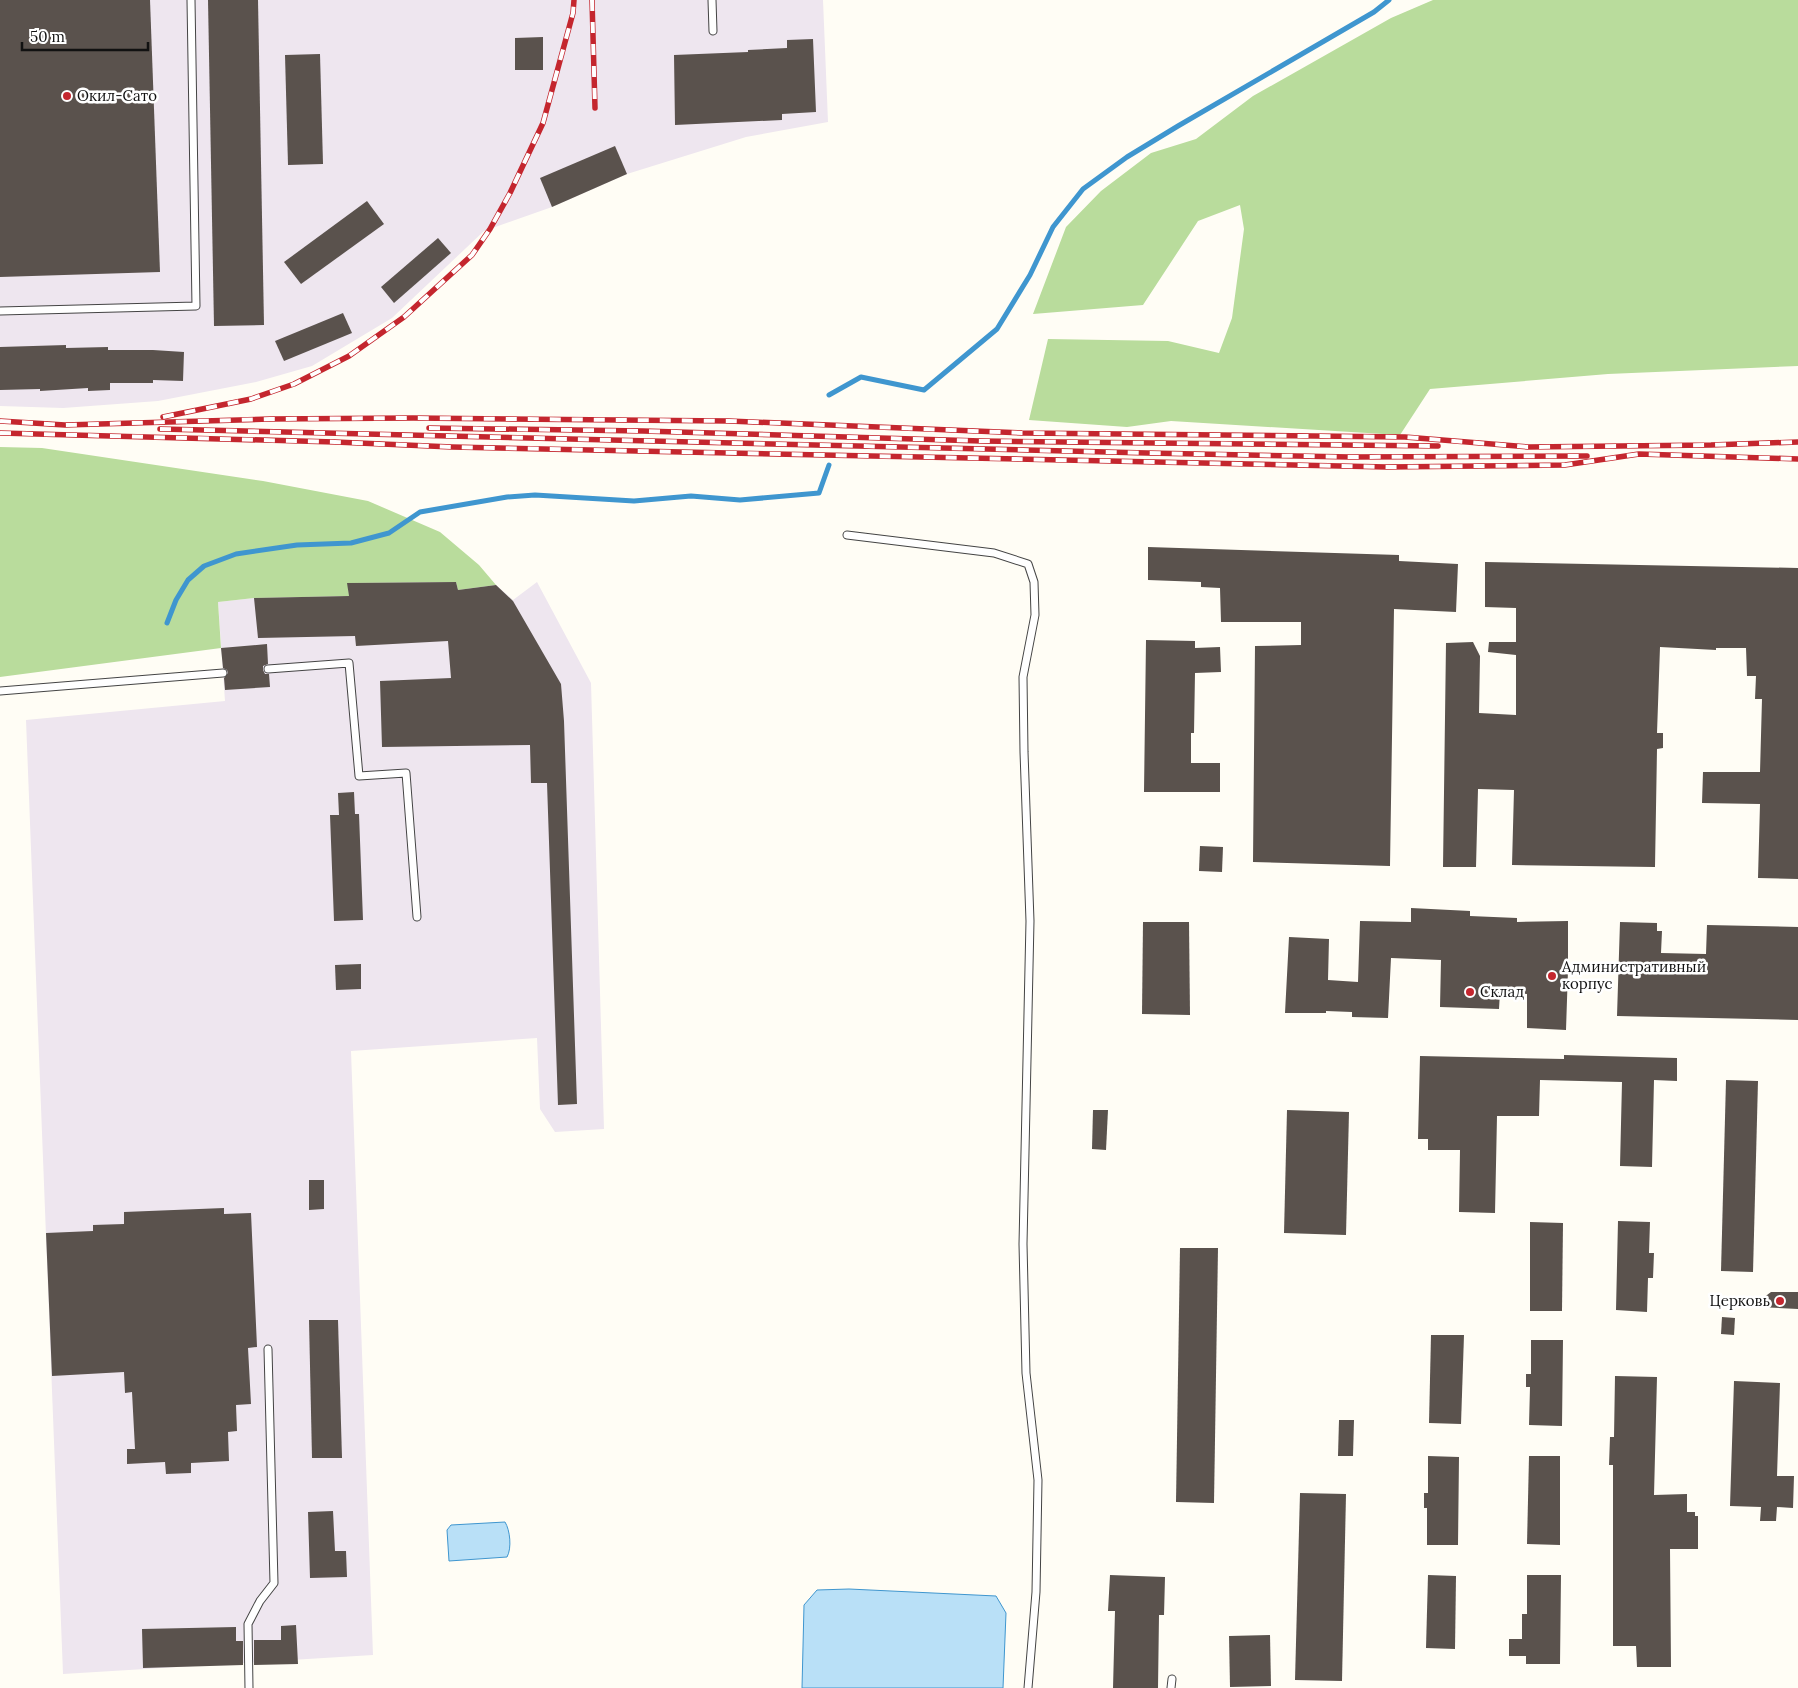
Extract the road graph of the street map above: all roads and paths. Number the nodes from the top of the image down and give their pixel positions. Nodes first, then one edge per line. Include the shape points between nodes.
1 (191, 0) edge
2 (712, 0) edge
3 (713, 31) dead end
4 (0, 311) edge
5 (847, 535) dead end
6 (268, 669) dead end
7 (223, 673) dead end
8 (0, 691) edge
9 (418, 917) dead end
10 (268, 1349) dead end
11 (1172, 1679) dead end
12 (249, 1688) edge
13 (1028, 1688) edge
14 (1171, 1688) edge

1 - 4 lane via 196,306
2 - 3 lane
5 - 13 lane via 994,553 1028,564 1034,582 1035,616 1024,677 1030,921 1023,1244 1026,1373 1038,1480 1036,1592
6 - 9 lane via 349,663 359,776 406,773
7 - 8 lane
10 - 12 lane via 274,1582 248,1624
11 - 14 lane

